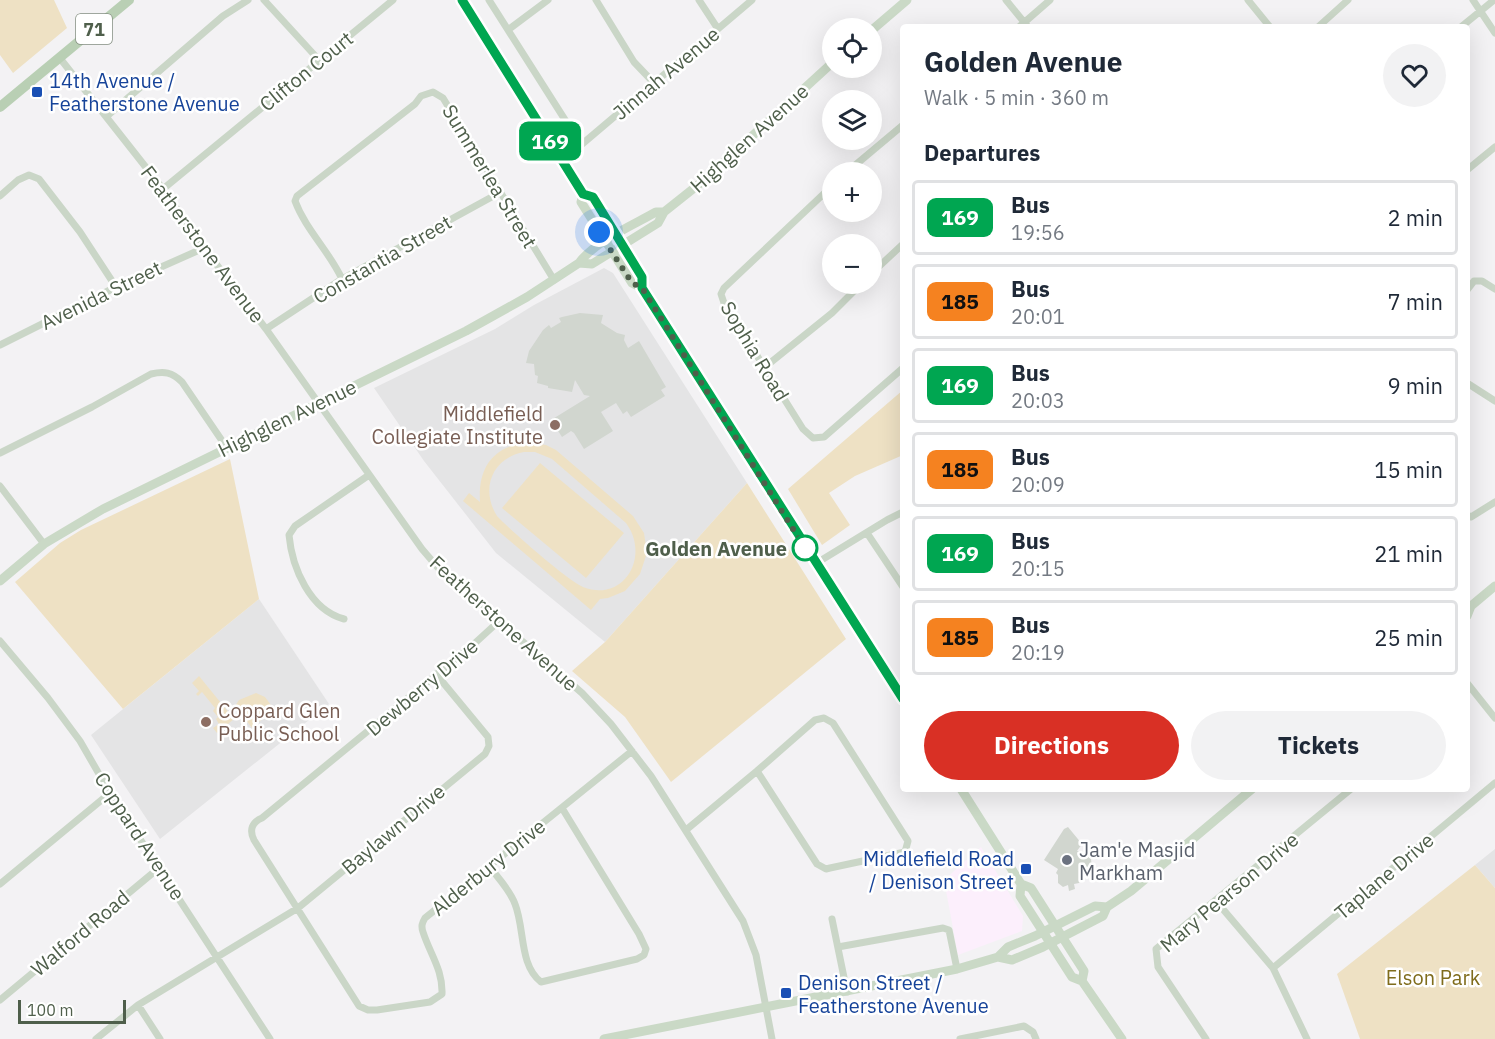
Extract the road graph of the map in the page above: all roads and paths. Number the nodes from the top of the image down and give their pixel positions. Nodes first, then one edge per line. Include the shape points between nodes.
1 (129, 0) edge
2 (248, 0) edge
3 (264, 0) edge
4 (393, 0) edge
5 (462, 0) edge
6 (489, 0) edge
7 (548, 0) edge
8 (596, 0) edge
9 (699, 0) edge
10 (752, 0) edge
11 (907, 0) edge
12 (1006, 0) edge
13 (1050, 0) edge
14 (1248, 0) edge
15 (1348, 0) edge
16 (1473, 0) edge
17 (1494, 0) edge
18 (1480, 11) junction
19 (882, 21) edge
20 (1023, 24) edge
21 (1026, 24) edge
22 (1268, 24) edge
23 (1321, 24) edge
24 (1465, 24) edge
25 (718, 29) junction
26 (508, 30) junction
27 (1495, 33) edge
28 (59, 57) junction
29 (319, 60) junction
30 (822, 72) edge
31 (654, 83) junction
32 (0, 107) edge
33 (107, 116) junction
34 (900, 128) edge
35 (1495, 147) edge
36 (859, 162) edge
37 (1470, 168) edge
38 (163, 189) junction
39 (499, 193) junction
40 (583, 194) junction
41 (0, 196) edge
42 (822, 196) edge
43 (664, 212) junction
44 (616, 235) junction
45 (605, 241) junction
46 (900, 246) edge
47 (622, 247) junction
48 (204, 248) junction
49 (612, 252) junction
50 (579, 263) junction
51 (882, 263) edge
52 (342, 279) junction
53 (554, 280) junction
54 (1470, 286) edge
55 (116, 287) junction
56 (642, 288) junction
57 (1495, 289) edge
58 (851, 294) edge
59 (266, 329) junction
60 (0, 345) edge
61 (765, 367) junction
62 (900, 371) edge
63 (1470, 385) edge
64 (1495, 401) edge
65 (319, 402) junction
66 (227, 448) junction
67 (0, 453) edge
68 (369, 475) junction
69 (0, 486) edge
70 (1495, 502) edge
71 (900, 514) edge
72 (1470, 516) edge
73 (867, 533) junction
74 (44, 544) junction
75 (816, 564) junction
76 (0, 581) edge
77 (900, 582) edge
78 (1495, 586) edge
79 (1470, 607) edge
80 (344, 619) dead end
81 (498, 622) junction
82 (0, 641) edge
83 (436, 675) junction
84 (1470, 689) edge
85 (900, 694) edge
86 (1495, 718) edge
87 (632, 751) junction
88 (757, 771) junction
89 (1495, 783) edge
90 (963, 792) edge
91 (1248, 792) edge
92 (1347, 792) edge
93 (110, 793) junction
94 (561, 808) junction
95 (686, 830) junction
96 (489, 866) junction
97 (160, 867) junction
98 (0, 884) edge
99 (1021, 884) junction
100 (1216, 901) junction
101 (1107, 907) junction
102 (298, 908) junction
103 (832, 919) dead end
104 (1056, 926) junction
105 (1043, 932) junction
106 (1063, 937) junction
107 (1050, 943) junction
108 (838, 947) junction
109 (218, 957) junction
110 (998, 957) junction
111 (1273, 968) junction
112 (957, 969) junction
113 (1082, 981) junction
114 (847, 992) junction
115 (0, 1000) edge
116 (138, 1005) junction
117 (766, 1007) junction
118 (96, 1039) edge
119 (160, 1039) edge
120 (270, 1039) edge
121 (604, 1039) edge
122 (772, 1039) edge
123 (960, 1039) edge
124 (1036, 1039) edge
125 (1122, 1039) edge
126 (1206, 1039) edge
127 (1307, 1039) edge

1 - 28 main road, 71
2 - 33 street via 223,16
3 - 29 street
4 - 29 street, Clifton Court
5 - 40 street
6 - 26 street
7 - 26 street
8 - 31 street via 634,62
9 - 25 street
10 - 25 street, Jinnah Avenue
11 - 19 street
12 - 20 street
13 - 21 street
14 - 22 street
15 - 23 street
16 - 18 street
17 - 18 street
18 - 24 street
18 - 27 street
25 - 31 street, Jinnah Avenue
26 - 31 street, Jinnah Avenue via 580,145
28 - 32 main road, 71
28 - 33 street, Featherstone Avenue
29 - 38 street, Clifton Court
30 - 43 street, Highglen Avenue
33 - 38 street, Featherstone Avenue
34 - 36 street
35 - 37 street
38 - 48 street, Featherstone Avenue
39 - 52 street, Constantia Street
39 - 52 street, Summerlea Street via 443,98 433,92 421,96 297,196 295,201 304,221
39 - 53 street, Summerlea Street
40 - 44 street via 593,197
40 - 45 street via 581,202
41 - 55 street via 29,175 39,179
42 - 61 street, Sophia Road via 721,294
43 - 44 street, Highglen Avenue via 656,212
43 - 47 street, Highglen Avenue via 658,224
44 - 45 street, Highglen Avenue
44 - 47 street
45 - 49 street
45 - 50 street, Highglen Avenue
46 - 51 street
47 - 49 street, Highglen Avenue
47 - 56 street via 642,277
48 - 55 street, Avenida Street
48 - 59 street, Featherstone Avenue
49 - 50 street, Highglen Avenue via 592,264
49 - 56 street via 632,283
50 - 53 street, Highglen Avenue
52 - 59 street, Constantia Street
53 - 65 street, Highglen Avenue via 466,331
54 - 57 street via 1474,281 1482,281
55 - 60 street, Avenida Street
56 - 75 street
58 - 61 street
59 - 65 street, Featherstone Avenue
61 - 62 street, Sophia Road via 802,429 819,439
63 - 64 street
65 - 66 street, Highglen Avenue
65 - 68 street, Featherstone Avenue
66 - 67 street via 182,382 172,374 160,372
66 - 74 street, Highglen Avenue via 103,509
68 - 80 street via 295,526 289,535 307,590 332,616
68 - 81 street, Featherstone Avenue via 440,570
69 - 74 street
70 - 72 street
71 - 73 street
73 - 75 street
73 - 77 street
74 - 76 street, Highglen Avenue
75 - 85 street
78 - 79 street
81 - 83 street, Dewberry Drive
81 - 87 street, Featherstone Avenue via 582,693
82 - 93 street, Coppard Avenue via 64,718
83 - 102 street, Dewberry Drive via 252,827 250,833
83 - 102 street, Baylawn Drive via 488,737 485,754
84 - 86 street
87 - 94 street, Alderbury Drive
87 - 95 street, Featherstone Avenue
88 - 88 street via 822,867 905,852 905,834 828,718 814,720
88 - 95 street
89 - 111 street, Taplane Drive
90 - 99 street
91 - 101 street
92 - 100 street, Mary Pearson Drive
93 - 97 street, Coppard Avenue
93 - 98 street
94 - 96 street, Alderbury Drive
94 - 96 street via 639,934 646,949 644,955 541,982 531,973 513,900
95 - 117 street, Featherstone Avenue via 747,930
96 - 102 street, Alderbury Drive via 423,922 423,933 442,983 442,994 430,1002 377,1011 363,1009
97 - 109 street, Coppard Avenue
97 - 115 street, Walford Road
99 - 104 street via 1031,888
99 - 105 street via 1020,896
100 - 111 street
100 - 126 street, Mary Pearson Drive via 1156,949 1158,967
101 - 104 street via 1095,906
101 - 106 street via 1103,916
102 - 109 street, Baylawn Drive
103 - 108 street
104 - 105 street
104 - 106 street
105 - 107 street
105 - 110 street via 1008,947
106 - 107 street
106 - 113 street via 1084,971
107 - 110 street via 1012,960
107 - 113 street via 1072,977
108 - 112 street via 943,928 949,930
108 - 114 street
109 - 116 street, Baylawn Drive
109 - 120 street, Coppard Avenue
110 - 112 street
111 - 127 street
112 - 114 street
113 - 125 street
114 - 117 street
116 - 118 street, Baylawn Drive
116 - 119 street
117 - 121 street
117 - 122 street, Featherstone Avenue
123 - 124 street via 1024,1026

